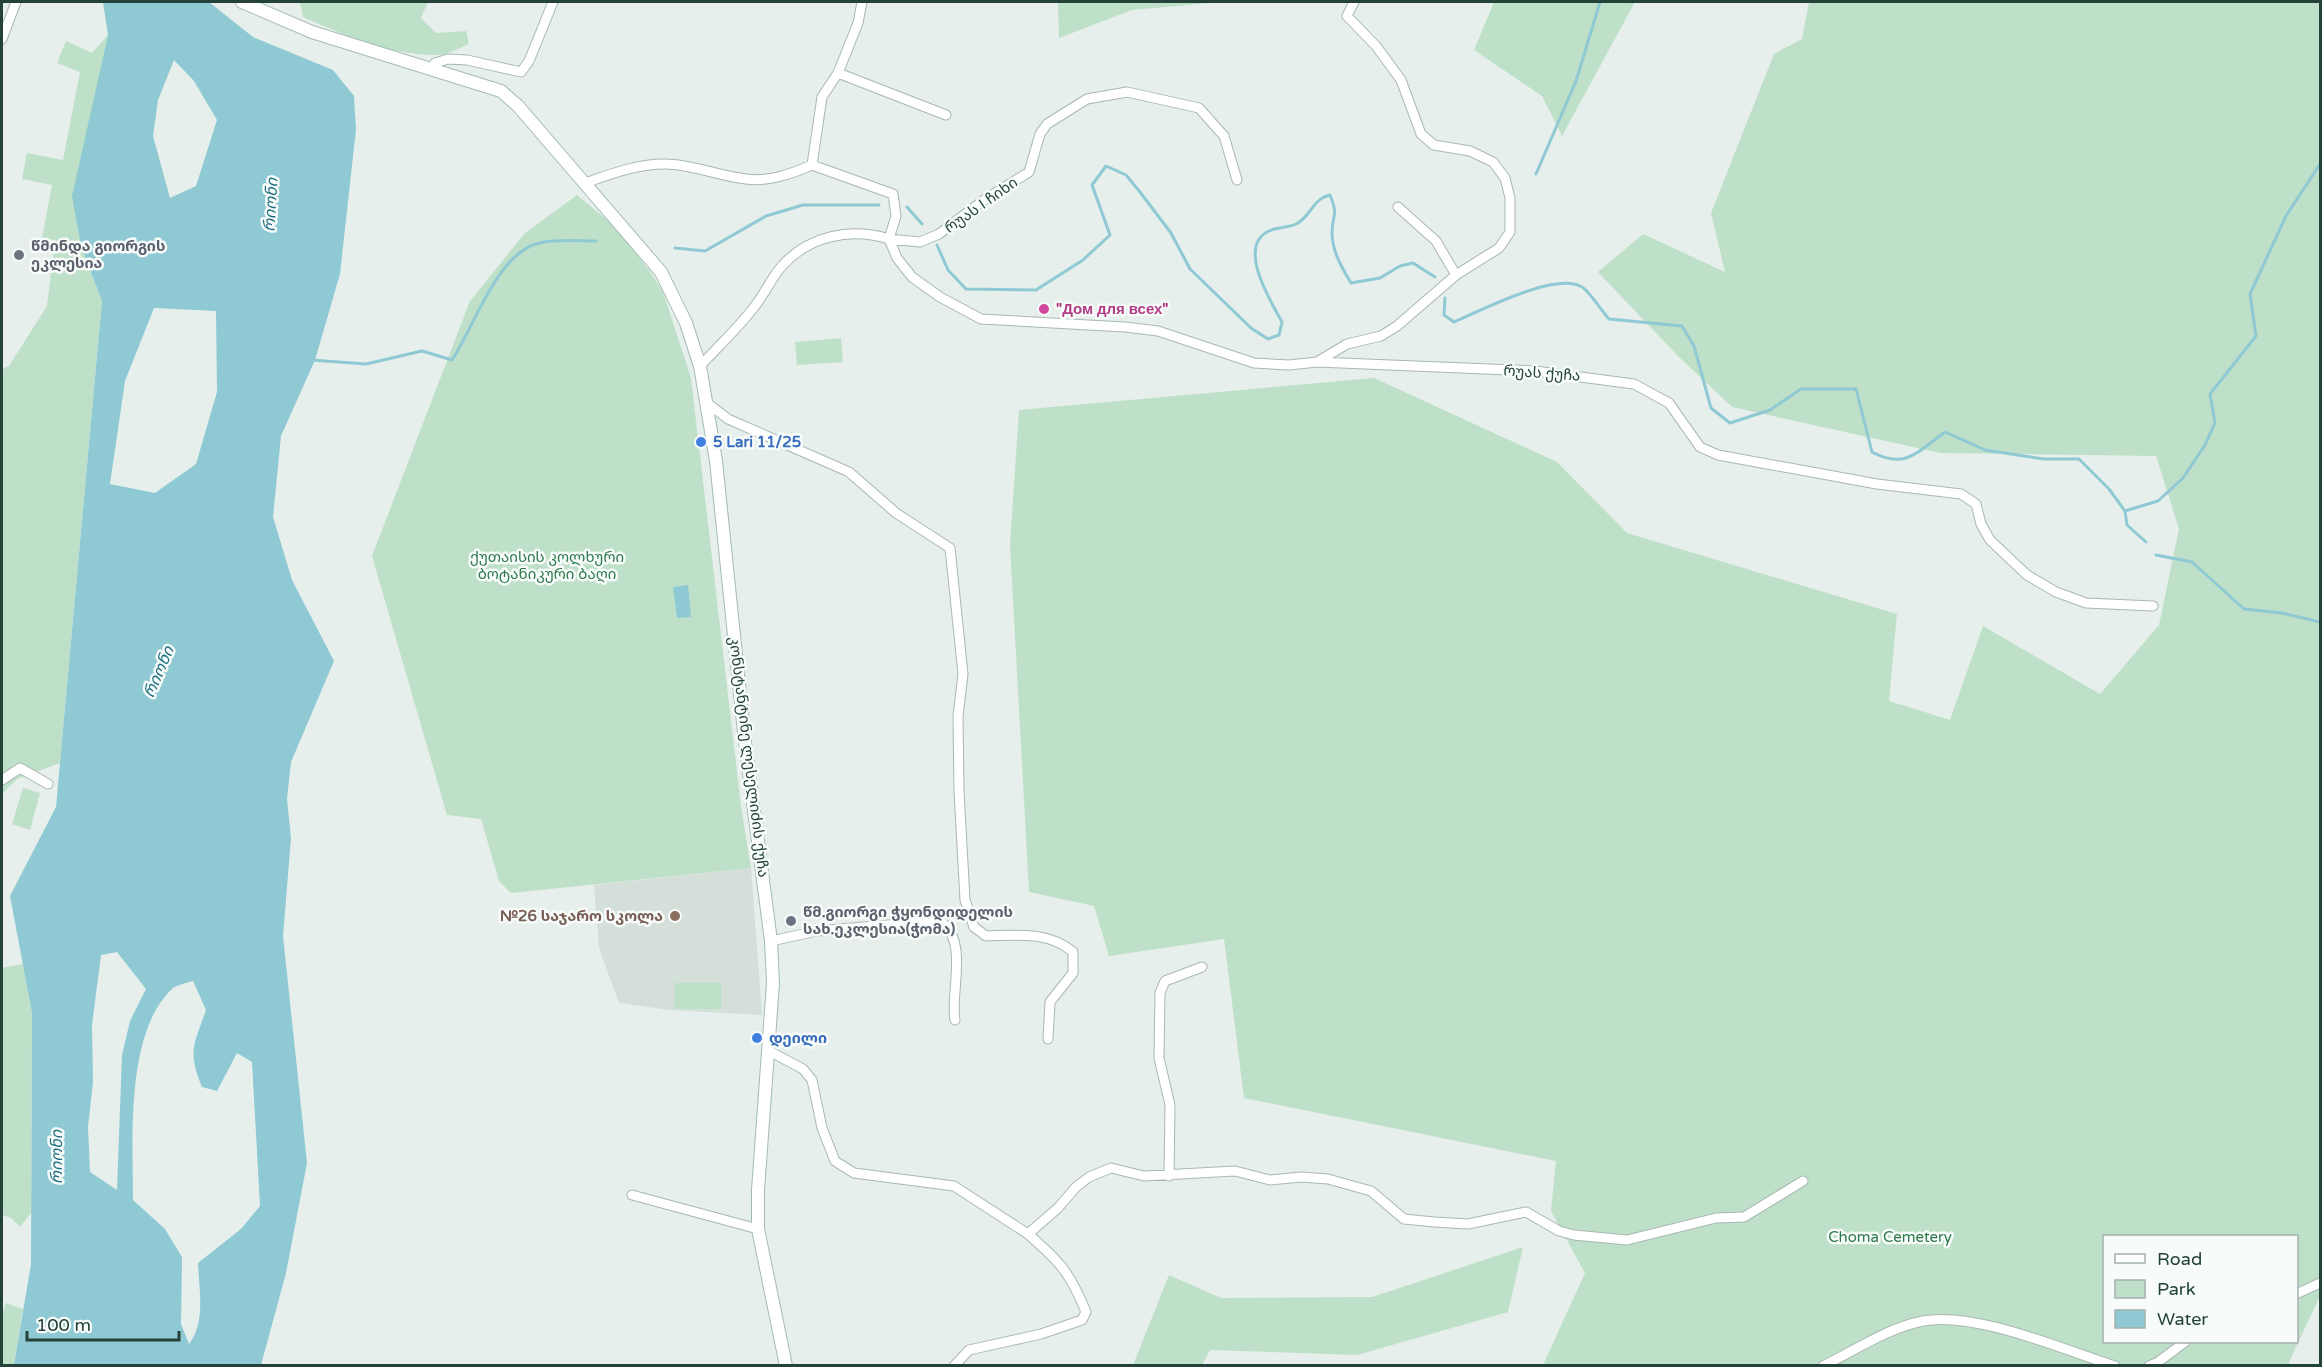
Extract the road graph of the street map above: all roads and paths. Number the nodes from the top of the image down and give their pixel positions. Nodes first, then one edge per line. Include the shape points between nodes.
1 (16, 2) edge
2 (242, 2) edge
3 (553, 2) edge
4 (862, 2) edge
5 (1354, 2) edge
6 (2, 39) edge
7 (432, 68) junction
8 (838, 73) junction
9 (946, 115) dead end
10 (812, 165) junction
11 (1237, 180) dead end
12 (585, 183) junction
13 (1398, 207) dead end
14 (889, 238) junction
15 (1456, 275) junction
16 (1317, 362) junction
17 (700, 366) junction
18 (706, 402) junction
19 (2153, 606) dead end
20 (2, 780) edge
21 (48, 784) dead end
22 (771, 941) junction
23 (1202, 968) dead end
24 (955, 1020) dead end
25 (1048, 1039) dead end
26 (769, 1051) junction
27 (1169, 1176) junction
28 (1803, 1181) dead end
29 (632, 1195) dead end
30 (758, 1229) junction
31 (1028, 1234) junction
32 (2320, 1283) edge
33 (2298, 1293) edge
34 (2182, 1343) edge
35 (786, 1365) edge
36 (954, 1365) edge
37 (1823, 1365) edge
38 (2115, 1365) edge
39 (2149, 1365) edge

1 - 6 street
2 - 7 main road, კონსტანტინე ლესელიძის ქუჩა via 312,32
3 - 7 street via 530,61 521,72 448,59
4 - 8 street via 858,24
5 - 15 street via 1347,16 1401,80 1421,134 1434,145 1470,151 1493,162 1505,178 1510,198 1510,232 1499,248
7 - 12 main road, კონსტანტინე ლესელიძის ქუჩა via 501,91
8 - 9 street
8 - 10 street via 822,97
10 - 12 street via 784,177 747,180 665,164 628,168
10 - 14 street via 893,194 896,216
11 - 14 street, რუას I ჩიხი via 1224,136 1199,108 1127,92 1087,99 1047,124 1040,134 1029,172 939,234 920,242
12 - 17 main road, კონსტანტინე ლესელიძის ქუჩა via 661,272 686,323
13 - 15 street via 1436,241
14 - 16 street, რუას ქუჩა via 897,258 912,277 939,297 981,319 1125,327 1158,332 1254,363
14 - 17 street, რუას I ჩიხი via 853,232 816,240 781,266 755,306
15 - 16 street via 1397,326 1381,336 1347,344
16 - 19 street, რუას ქუჩა via 1535,371 1634,384 1669,403 1700,447 1718,455 1877,484 1961,494 1976,504 1990,540 2027,575 2056,592 2086,603
17 - 18 main road, კონსტანტინე ლესელიძის ქუჩა
18 - 22 main road, კონსტანტინე ლესელიძის ქუჩა
18 - 25 street via 728,419 849,472 896,513 950,548 963,674 958,716 965,900 974,927 986,936 1033,936 1060,941 1073,952 1072,973 1050,1002
20 - 21 street via 20,768
22 - 24 street via 817,931 943,923 952,937 957,978
22 - 26 main road, კონსტანტინე ლესელიძის ქუჩა
23 - 27 street via 1165,981 1160,993 1159,1058 1170,1105
26 - 30 main road, კონსტანტინე ლესელიძის ქუჩა
26 - 31 street via 803,1069 812,1080 822,1128 835,1161 854,1173 954,1186
27 - 28 street via 1235,1171 1270,1180 1328,1179 1371,1191 1404,1219 1468,1224 1526,1212 1566,1233 1627,1240 1716,1218 1744,1217
27 - 31 street via 1144,1176 1111,1168 1089,1177
29 - 30 street
30 - 35 main road, კონსტანტინე ლესელიძის ქუჩა
31 - 36 street via 1060,1262 1086,1312 1082,1320 1041,1334 969,1350
32 - 33 street
34 - 39 street
37 - 38 street via 1862,1348 1875,1337 1925,1321 1983,1323

